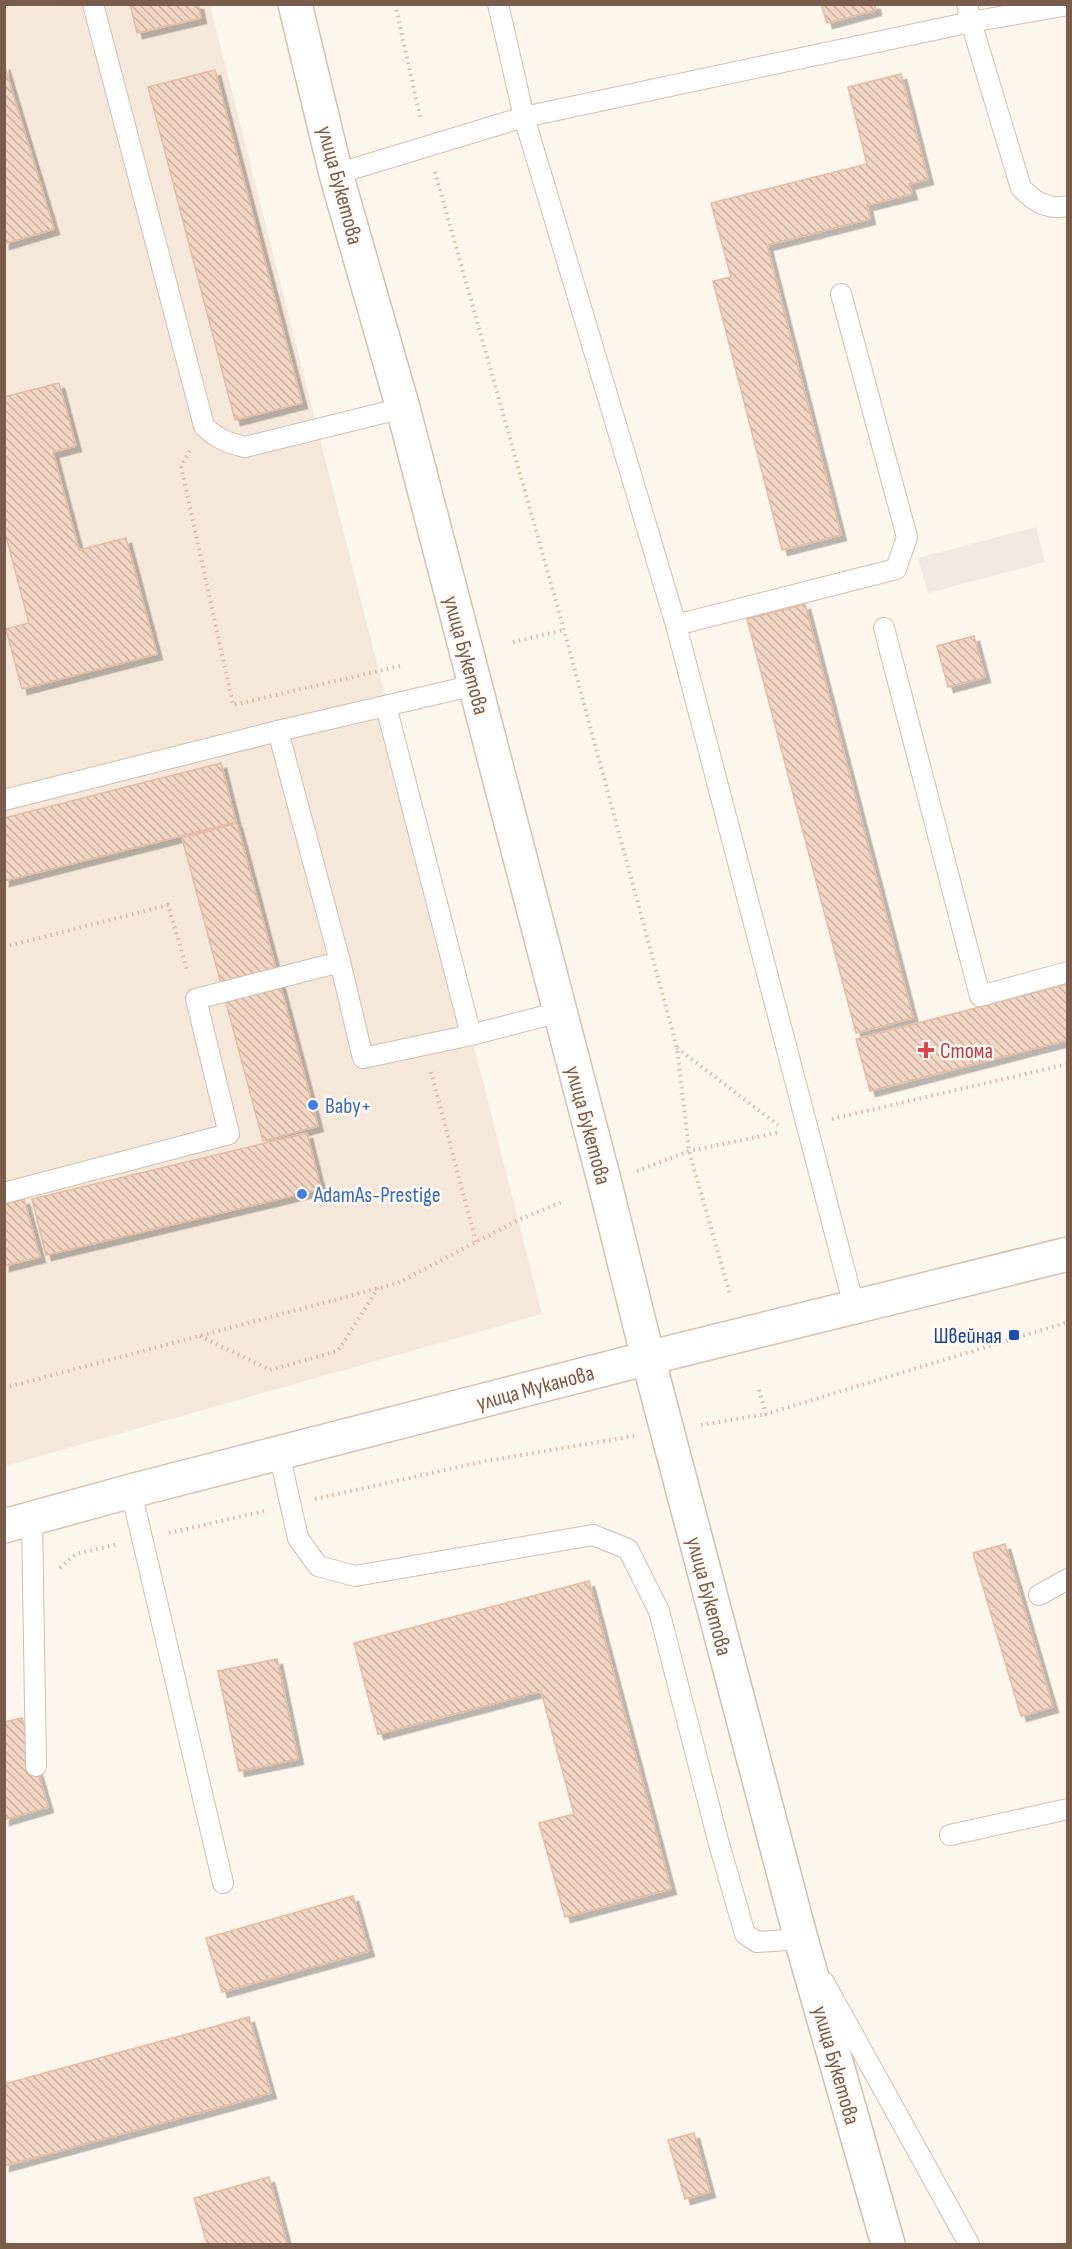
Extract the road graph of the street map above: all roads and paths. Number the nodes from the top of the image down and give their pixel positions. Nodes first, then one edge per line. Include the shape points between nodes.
1 (93, 4) edge
2 (294, 4) edge
3 (394, 4) edge
4 (498, 4) edge
5 (1068, 5) edge
6 (969, 13) edge
7 (524, 117) junction
8 (428, 147) junction
9 (336, 174) junction
10 (1068, 206) edge
11 (841, 294) dead end
12 (403, 408) junction
13 (204, 426) junction
14 (676, 625) junction
15 (884, 628) dead end
16 (564, 630) junction
17 (513, 642) dead end
18 (404, 665) dead end
19 (475, 685) junction
20 (386, 706) junction
21 (278, 731) junction
22 (4, 800) edge
23 (4, 947) edge
24 (340, 962) junction
25 (1068, 972) edge
26 (196, 999) junction
27 (560, 1012) junction
28 (471, 1035) junction
29 (424, 1045) junction
30 (677, 1048) junction
31 (1068, 1064) edge
32 (808, 1124) junction
33 (689, 1151) junction
34 (637, 1171) dead end
35 (4, 1193) edge
36 (562, 1202) dead end
37 (476, 1242) junction
38 (1068, 1254) edge
39 (379, 1288) junction
40 (730, 1293) dead end
41 (854, 1306) junction
42 (1068, 1322) edge
43 (200, 1336) junction
44 (648, 1358) junction
45 (4, 1388) edge
46 (759, 1390) dead end
47 (766, 1414) junction
48 (667, 1431) junction
49 (279, 1453) junction
50 (131, 1491) junction
51 (304, 1502) dead end
52 (270, 1510) dead end
53 (18, 1522) edge
54 (167, 1533) dead end
55 (121, 1543) dead end
56 (52, 1576) dead end
57 (1068, 1580) edge
58 (1039, 1595) dead end
59 (36, 1766) dead end
60 (1068, 1809) edge
61 (950, 1835) dead end
62 (223, 1883) dead end
63 (801, 1939) junction
64 (888, 2244) edge
65 (969, 2244) edge

1 - 13 lane
2 - 9 street, улица Букетова
3 - 8 path
4 - 7 lane
5 - 6 lane
6 - 7 lane
6 - 10 lane via 1021,188 1035,202 1055,208
7 - 8 lane
7 - 14 lane
8 - 9 lane
8 - 16 path
9 - 12 street, улица Букетова
11 - 14 lane via 907,537 896,569
12 - 13 lane via 245,447 216,438
12 - 19 street, улица Букетова
13 - 18 path via 181,466 233,705
14 - 32 lane
15 - 25 lane via 980,996
16 - 17 path
16 - 30 path
19 - 20 lane
19 - 27 street, улица Букетова
20 - 21 lane
20 - 28 lane
21 - 22 lane
21 - 24 lane
23 - 26 path via 168,905
24 - 26 lane
24 - 29 lane via 363,1058
26 - 35 lane via 229,1134
27 - 28 lane
27 - 44 street, улица Букетова
28 - 29 lane
29 - 37 path
30 - 33 path
30 - 33 path via 786,1131
31 - 32 path
32 - 41 lane
33 - 34 path
33 - 40 path
36 - 37 path
37 - 39 path via 398,1283
38 - 41 street, улица Муканова
39 - 43 path
39 - 43 path via 338,1352 270,1370
41 - 44 street, улица Муканова
42 - 47 path
43 - 45 path
44 - 48 street, улица Букетова
44 - 49 street, улица Муканова
46 - 47 path
47 - 48 path
48 - 51 path via 486,1461
48 - 63 street, улица Букетова
49 - 50 street, улица Муканова
49 - 63 lane via 298,1538 318,1566 356,1576 593,1535 628,1550 659,1611 745,1934 757,1942
50 - 53 street, улица Муканова
50 - 62 lane
52 - 54 path
53 - 59 lane
55 - 56 path via 76,1554
57 - 58 lane
60 - 61 lane
63 - 64 street, улица Букетова
63 - 65 lane

